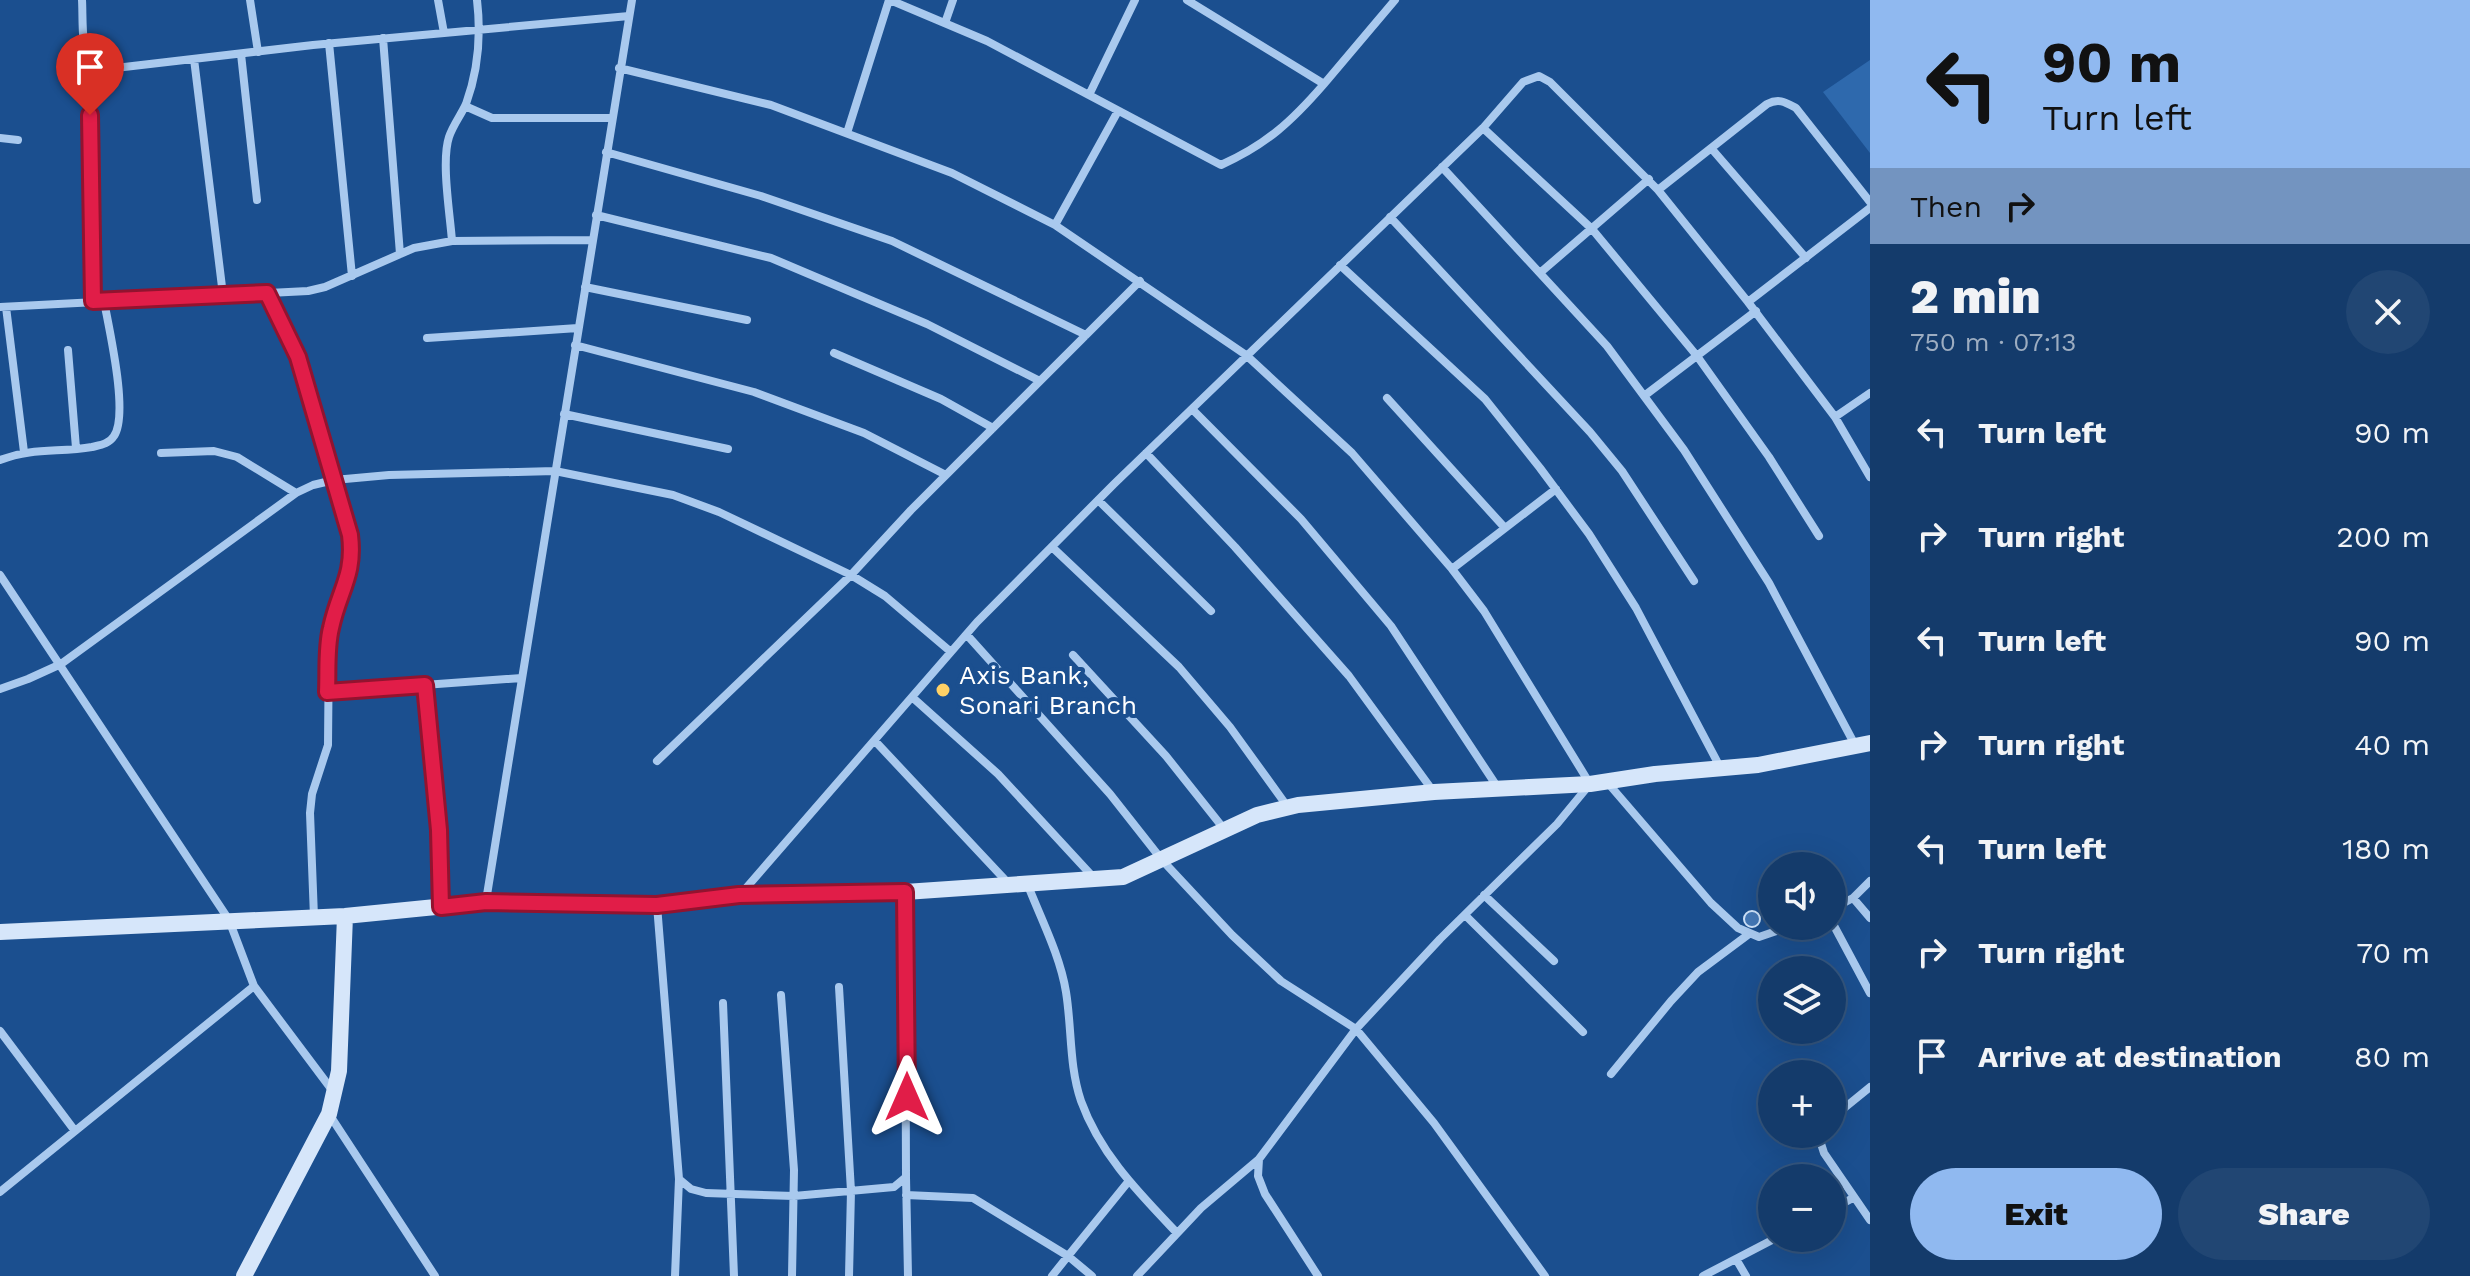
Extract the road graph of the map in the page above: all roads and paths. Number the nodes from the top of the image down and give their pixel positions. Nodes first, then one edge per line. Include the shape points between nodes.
1 (82, 0) edge
2 (250, 0) edge
3 (438, 0) edge
4 (477, 0) edge
5 (632, 0) edge
6 (890, 0) edge
7 (953, 0) edge
8 (1135, 0) edge
9 (1187, 0) edge
10 (1395, 0) edge
11 (629, 16) junction
12 (945, 23) junction
13 (481, 29) junction
14 (444, 33) junction
15 (383, 38) junction
16 (329, 43) junction
17 (258, 52) junction
18 (241, 54) junction
19 (194, 59) junction
20 (88, 61) junction
21 (619, 68) junction
22 (1324, 84) junction
23 (1089, 95) junction
24 (465, 106) junction
25 (1118, 111) junction
26 (612, 118) junction
27 (1483, 128) junction
28 (847, 133) junction
29 (0, 138) edge
30 (18, 140) dead end
31 (1711, 148) junction
32 (606, 152) junction
33 (1442, 167) junction
34 (1649, 179) junction
35 (1658, 190) junction
36 (257, 200) dead end
37 (1870, 202) edge
38 (1870, 208) edge
39 (596, 215) junction
40 (1390, 217) junction
41 (1055, 225) junction
42 (1592, 229) junction
43 (592, 240) junction
44 (452, 241) junction
45 (400, 254) junction
46 (1806, 258) junction
47 (1340, 265) junction
48 (1541, 272) junction
49 (352, 276) junction
50 (1140, 281) junction
51 (585, 287) junction
52 (267, 293) junction
53 (223, 295) junction
54 (93, 301) junction
55 (104, 301) junction
56 (1748, 302) junction
57 (3, 307) edge
58 (1756, 311) junction
59 (747, 320) dead end
60 (578, 328) junction
61 (1086, 335) junction
62 (427, 338) dead end
63 (575, 345) junction
64 (68, 350) dead end
65 (834, 353) dead end
66 (1246, 355) junction
67 (1697, 356) junction
68 (1040, 381) junction
69 (1870, 393) edge
70 (1644, 396) junction
71 (1387, 398) dead end
72 (1192, 409) junction
73 (564, 414) junction
74 (1835, 417) junction
75 (993, 428) junction
76 (76, 448) junction
77 (728, 449) dead end
78 (24, 452) junction
79 (161, 453) dead end
80 (1146, 453) junction
81 (0, 460) edge
82 (555, 471) junction
83 (946, 475) junction
84 (1870, 477) edge
85 (334, 480) junction
86 (1556, 489) junction
87 (296, 493) junction
88 (1098, 500) junction
89 (1505, 528) junction
90 (1819, 536) dead end
91 (1052, 547) junction
92 (1452, 569) junction
93 (0, 575) edge
94 (851, 575) junction
95 (1694, 581) dead end
96 (1211, 611) dead end
97 (967, 635) junction
98 (951, 652) junction
99 (1073, 655) dead end
100 (61, 664) junction
101 (522, 678) junction
102 (425, 685) junction
103 (1, 691) edge
104 (327, 692) junction
105 (912, 697) junction
106 (875, 741) junction
107 (1866, 744) edge
108 (657, 761) dead end
109 (1720, 768) junction
110 (1598, 782) junction
111 (1499, 788) junction
112 (1434, 792) junction
113 (1287, 807) junction
114 (1225, 830) junction
115 (1162, 860) junction
116 (1095, 879) junction
117 (1870, 881) edge
118 (1027, 883) junction
119 (1009, 884) junction
120 (905, 892) junction
121 (739, 895) junction
122 (1484, 895) junction
123 (1853, 898) junction
124 (486, 902) junction
125 (1846, 902) edge
126 (657, 905) junction
127 (441, 907) junction
128 (1465, 915) junction
129 (345, 916) junction
130 (314, 917) junction
131 (1870, 918) edge
132 (229, 920) junction
133 (0, 932) edge
134 (1749, 934) junction
135 (1758, 937) edge
136 (1842, 940) edge
137 (1554, 961) dead end
138 (254, 986) junction
139 (839, 987) dead end
140 (1870, 993) edge
141 (781, 995) dead end
142 (723, 1003) dead end
143 (1356, 1029) junction
144 (0, 1031) edge
145 (1583, 1032) dead end
146 (1611, 1074) dead end
147 (1870, 1087) edge
148 (335, 1093) junction
149 (1846, 1107) edge
150 (329, 1114) junction
151 (75, 1131) junction
152 (1822, 1148) edge
153 (1259, 1159) junction
154 (906, 1177) junction
155 (679, 1179) junction
156 (1128, 1182) junction
157 (851, 1191) junction
158 (0, 1192) edge
159 (732, 1194) junction
160 (906, 1195) junction
161 (794, 1196) junction
162 (1853, 1198) junction
163 (1846, 1202) edge
164 (1870, 1220) edge
165 (1177, 1233) junction
166 (1758, 1247) edge
167 (1068, 1256) junction
168 (1736, 1259) junction
169 (244, 1276) edge
170 (435, 1276) edge
171 (675, 1276) edge
172 (734, 1276) edge
173 (792, 1276) edge
174 (849, 1276) edge
175 (908, 1276) edge
176 (1052, 1276) edge
177 (1092, 1276) edge
178 (1137, 1276) edge
179 (1318, 1276) edge
180 (1545, 1276) edge
181 (1703, 1276) edge
182 (1746, 1276) edge

1 - 20 street
2 - 17 street
3 - 14 street
4 - 13 street
5 - 11 street
6 - 12 street
6 - 28 street
7 - 12 street
8 - 23 street
9 - 22 street
10 - 22 street
11 - 13 street
11 - 21 street
12 - 23 street
13 - 14 street
13 - 24 street
14 - 15 street
15 - 16 street
15 - 45 street
16 - 17 street
16 - 49 street
17 - 18 street
18 - 19 street
18 - 36 street
19 - 20 street via 107,69
19 - 53 street
20 - 54 street
21 - 26 street
21 - 28 street via 771,105
22 - 25 street via 1272,137 1221,165
23 - 25 street
24 - 26 street via 492,118
24 - 44 street via 446,153
25 - 41 street
26 - 32 street
27 - 33 street
27 - 34 street via 1523,82 1539,76
27 - 42 street
28 - 41 street via 952,173
29 - 30 street
31 - 35 street
31 - 37 street via 1767,104 1784,101 1807,120
31 - 46 street
32 - 39 street
32 - 61 street via 761,196 892,241
33 - 40 street
33 - 48 street
34 - 35 street
34 - 42 street
35 - 56 street
38 - 46 street
39 - 43 street
39 - 68 street via 771,258 927,324
40 - 47 street
40 - 95 street via 1590,432
41 - 50 street
42 - 48 street
42 - 67 street
43 - 44 street
43 - 51 street
44 - 45 street
45 - 49 street
46 - 56 street
47 - 66 street
47 - 86 street via 1485,399
48 - 70 street
49 - 52 street via 308,291
50 - 61 street
50 - 66 street
51 - 59 street
51 - 60 street
52 - 53 street
52 - 85 street via 298,357
53 - 55 street
54 - 55 street
54 - 57 street
55 - 76 street via 118,381 117,427 106,443
56 - 58 street
57 - 78 street
58 - 67 street
58 - 74 street
60 - 62 street
60 - 63 street
61 - 68 street
63 - 73 street
63 - 83 street via 754,392 864,433
64 - 76 street
65 - 75 street via 941,399
66 - 72 street
66 - 92 street via 1352,453
67 - 70 street
67 - 90 street
68 - 75 street
69 - 74 street
70 - 107 street via 1769,583
71 - 89 street
72 - 80 street
72 - 111 street via 1301,519 1391,626
73 - 77 street
73 - 82 street
74 - 84 street
75 - 83 street
76 - 78 street
78 - 81 street
79 - 87 street via 214,451 237,457
80 - 88 street
80 - 112 street via 1349,676
82 - 85 street
82 - 94 street via 673,495
82 - 101 street
83 - 94 street
85 - 87 street
85 - 104 street via 353,556 331,625
86 - 89 street
86 - 109 street via 1636,608
87 - 100 street
88 - 91 street
88 - 96 street
89 - 92 street
91 - 97 street
91 - 113 street via 1179,667
92 - 110 street
93 - 100 street
94 - 98 street via 885,596
94 - 108 street
97 - 98 street
97 - 115 street
98 - 105 street
99 - 114 street
100 - 103 street
100 - 132 street
101 - 102 street
101 - 124 street
102 - 104 street
102 - 127 street
104 - 130 street via 328,745 310,813
105 - 106 street
105 - 116 street via 998,774
106 - 119 street
106 - 121 street
107 - 109 main road
109 - 110 main road
110 - 111 main road
110 - 122 street
110 - 134 street via 1711,903
111 - 112 main road
112 - 113 main road
113 - 114 main road
114 - 115 main road
115 - 116 main road via 1123,877
115 - 143 street via 1281,981
116 - 118 main road
117 - 123 street
118 - 119 main road
118 - 156 street via 1062,970 1081,1102
119 - 120 main road
120 - 121 main road
120 - 154 street
121 - 126 main road
122 - 128 street
122 - 137 street
123 - 125 street
123 - 131 street
124 - 126 main road
124 - 127 main road
126 - 155 street
127 - 129 main road
128 - 143 street
128 - 145 street
129 - 130 main road
129 - 148 main road
130 - 132 main road
132 - 133 main road
132 - 138 street
134 - 135 street
134 - 146 street via 1698,972
136 - 140 street
138 - 148 street
138 - 151 street
139 - 157 street
141 - 161 street
142 - 159 street
143 - 153 street
143 - 180 street via 1434,1123
144 - 151 street
147 - 149 street
148 - 150 main road
150 - 169 main road
150 - 170 street
151 - 158 street
152 - 162 street
153 - 165 street
153 - 179 street via 1265,1194
154 - 157 street via 894,1187
154 - 160 street
155 - 159 street via 691,1189
155 - 171 street
156 - 165 street
156 - 167 street
157 - 161 street
157 - 174 street
159 - 161 street
159 - 172 street
160 - 167 street via 973,1198
160 - 175 street
161 - 173 street
162 - 163 street
162 - 164 street
165 - 178 street
166 - 168 street
167 - 176 street
167 - 177 street
168 - 181 street
168 - 182 street

